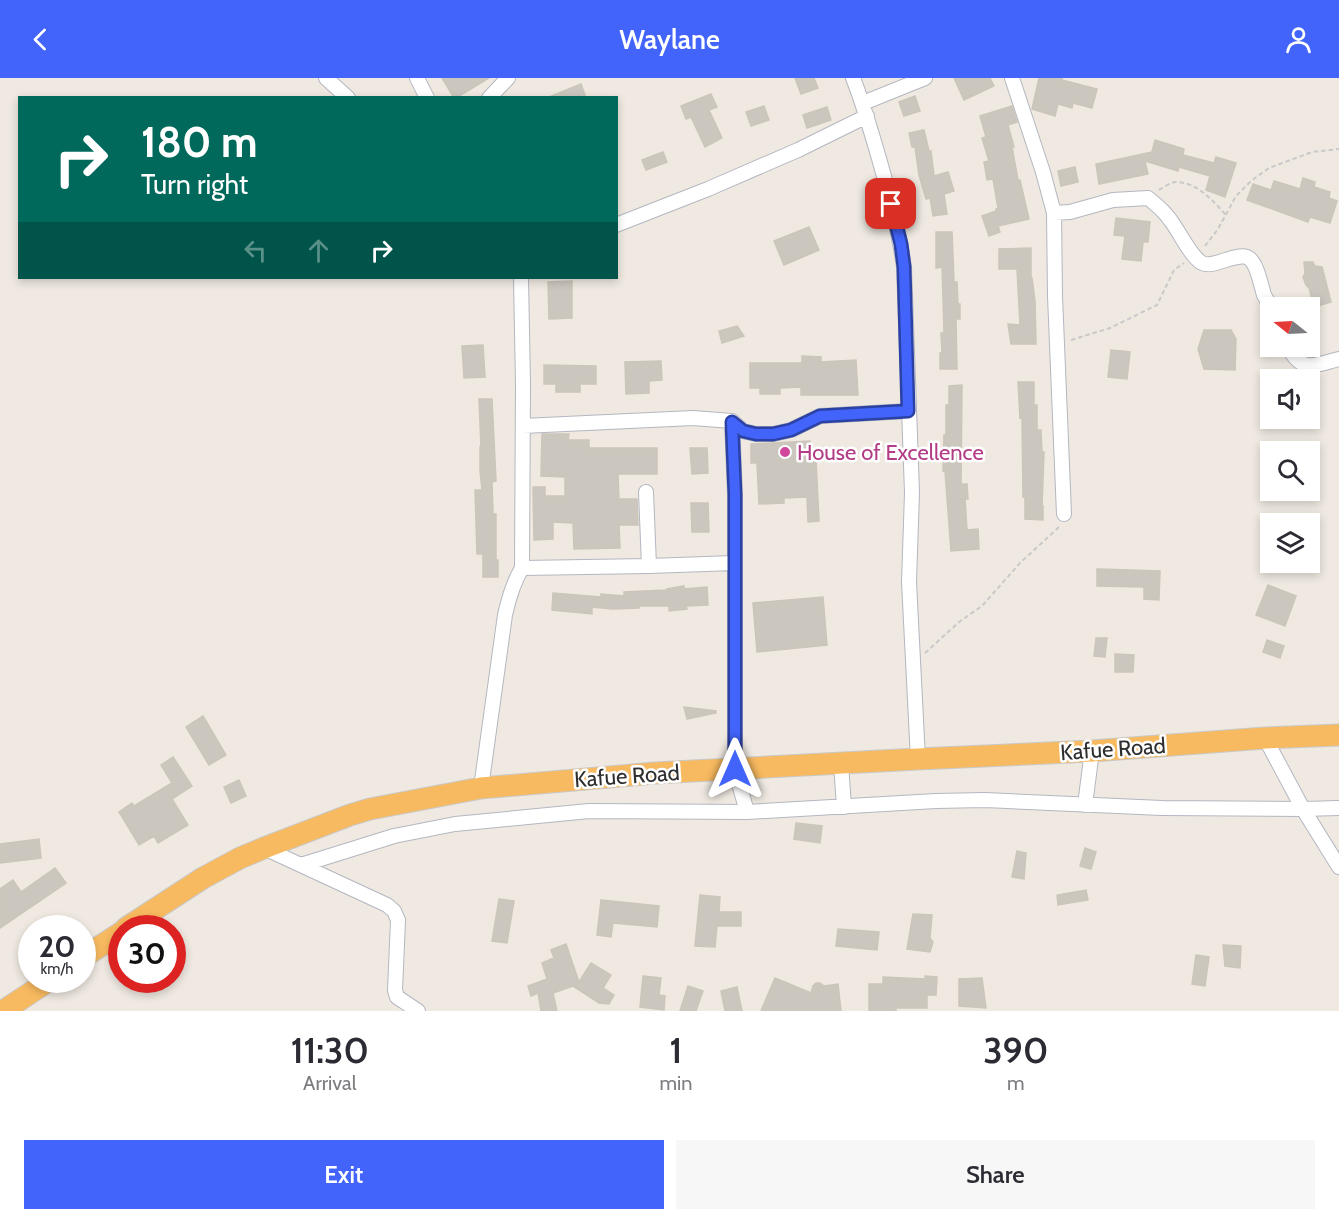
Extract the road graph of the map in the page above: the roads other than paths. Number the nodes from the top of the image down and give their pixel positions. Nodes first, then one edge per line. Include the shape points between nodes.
1 (326, 78) edge
2 (417, 78) edge
3 (508, 78) edge
4 (853, 78) edge
5 (925, 78) edge
6 (1012, 78) edge
7 (346, 96) edge
8 (426, 96) edge
9 (491, 96) edge
10 (865, 109) junction
11 (1054, 213) junction
12 (618, 224) edge
13 (521, 279) edge
14 (1265, 297) edge
15 (1294, 357) edge
16 (1339, 359) edge
17 (908, 411) junction
18 (732, 422) junction
19 (523, 426) junction
20 (646, 492) dead end
21 (1064, 514) road end
22 (734, 563) junction
23 (649, 566) junction
24 (522, 568) junction
25 (1339, 735) edge
26 (1264, 738) junction
27 (1092, 751) junction
28 (918, 759) junction
29 (841, 763) junction
30 (735, 769) junction
31 (481, 788) junction
32 (1085, 805) junction
33 (844, 807) junction
34 (1339, 808) edge
35 (1303, 809) junction
36 (747, 812) junction
37 (264, 848) junction
38 (301, 865) junction
39 (1339, 867) edge
40 (146, 915) edge
41 (30, 993) edge
42 (3, 1011) edge
43 (418, 1011) edge

1 - 7 street
2 - 8 street
3 - 9 street
4 - 10 street
5 - 10 street
6 - 11 street
10 - 12 street via 798,150
10 - 17 street via 901,244
11 - 14 street via 1113,200 1148,198 1171,220 1200,262 1248,257
11 - 21 street
13 - 19 street
15 - 16 street via 1308,367
17 - 18 street via 820,416 773,434 743,431
17 - 28 street via 912,493 909,582
18 - 19 street via 693,418
18 - 22 street
19 - 24 street
20 - 23 street
22 - 23 street
22 - 30 street
23 - 24 street
24 - 31 street via 510,591 505,615
25 - 26 highway, Kafue Road
26 - 27 highway, Kafue Road
26 - 35 street
27 - 28 highway, Kafue Road
27 - 32 street
28 - 29 highway, Kafue Road
29 - 30 highway, Kafue Road
29 - 33 street
30 - 31 highway, Kafue Road
30 - 36 street
31 - 37 highway, Kafue Road via 370,809
32 - 33 street via 985,800
32 - 35 street
33 - 36 street
34 - 35 street
35 - 39 street
36 - 38 street via 590,811 455,824 394,836
37 - 38 street
37 - 40 highway, Kafue Road via 203,878
38 - 43 street via 394,911 398,920 395,990 397,997
41 - 42 highway

